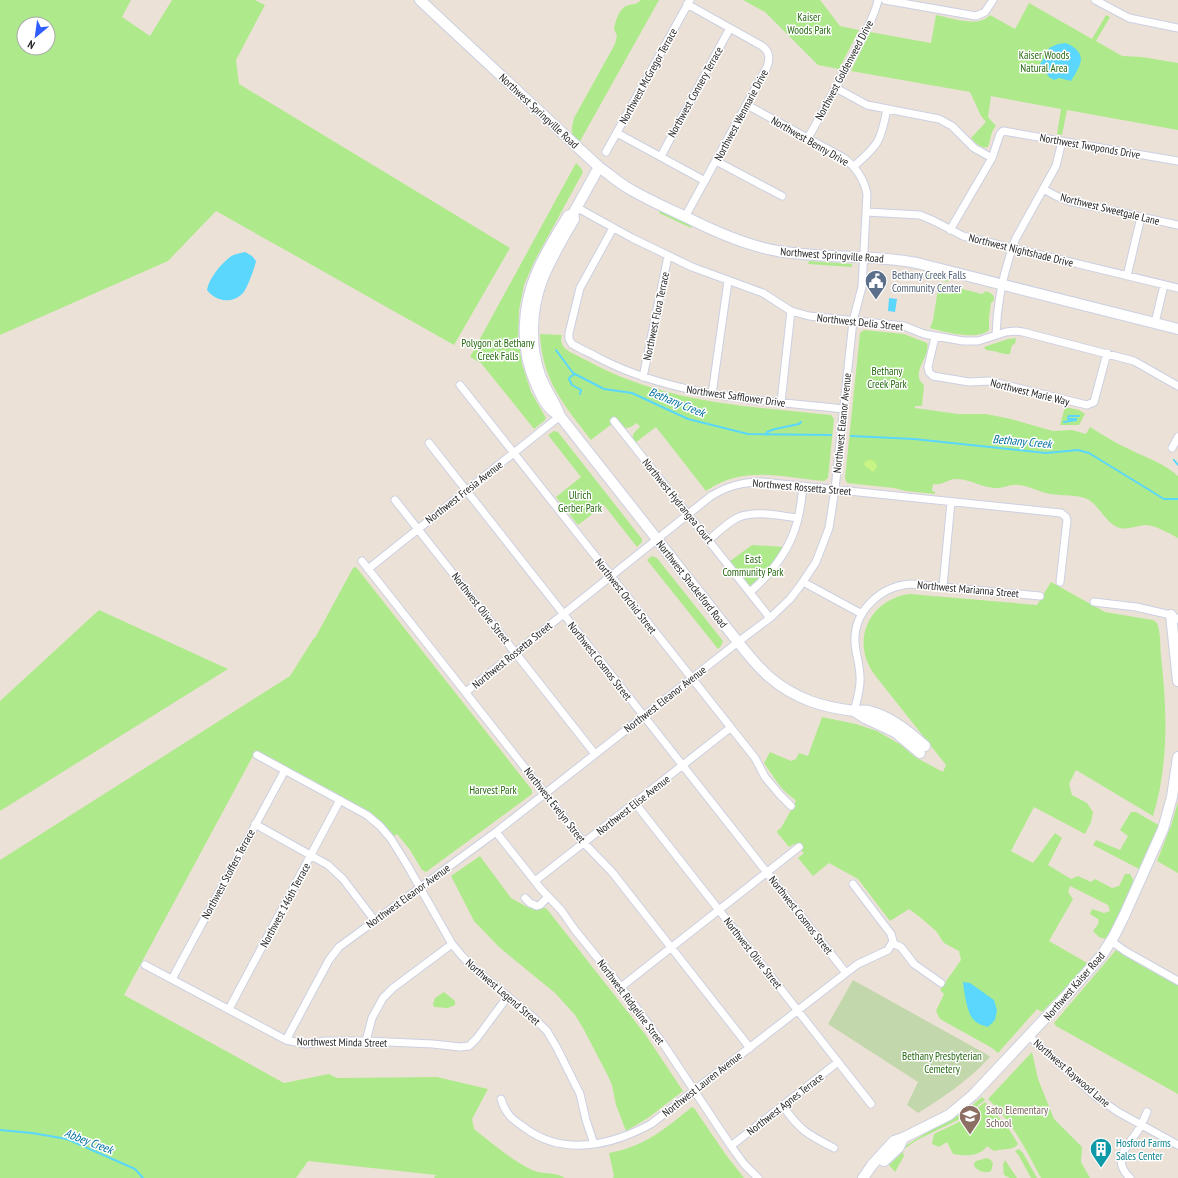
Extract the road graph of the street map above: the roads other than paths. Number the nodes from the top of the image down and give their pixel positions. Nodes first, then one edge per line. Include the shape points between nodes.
1 (420, 0) edge
2 (878, 0) edge
3 (885, 0) edge
4 (994, 0) edge
5 (1095, 0) edge
6 (688, 2) edge
7 (1106, 3) edge
8 (730, 28) junction
9 (1178, 28) edge
10 (836, 88) junction
11 (747, 105) junction
12 (887, 109) junction
13 (617, 133) junction
14 (808, 138) junction
15 (1062, 141) junction
16 (606, 152) dead end
17 (661, 156) junction
18 (992, 158) junction
19 (1178, 161) edge
20 (716, 162) junction
21 (854, 166) junction
22 (599, 167) junction
23 (705, 181) junction
24 (1043, 189) junction
25 (782, 196) dead end
26 (574, 211) junction
27 (866, 212) junction
28 (685, 217) junction
29 (1141, 217) junction
30 (1178, 225) edge
31 (613, 228) junction
32 (950, 230) junction
33 (1012, 248) junction
34 (668, 256) junction
35 (863, 257) junction
36 (1127, 276) junction
37 (728, 281) junction
38 (1002, 284) junction
39 (1164, 285) junction
40 (1178, 288) edge
41 (791, 311) junction
42 (853, 321) junction
43 (1155, 323) junction
44 (1178, 329) edge
45 (996, 335) junction
46 (935, 337) junction
47 (1106, 353) junction
48 (643, 377) junction
49 (460, 385) dead end
50 (1178, 386) edge
51 (712, 394) junction
52 (781, 402) junction
53 (843, 409) junction
54 (560, 416) junction
55 (614, 421) dead end
56 (1178, 436) edge
57 (429, 443) dead end
58 (1172, 448) dead end
59 (514, 453) junction
60 (803, 486) junction
61 (835, 489) junction
62 (466, 490) junction
63 (395, 500) dead end
64 (951, 502) junction
65 (689, 514) junction
66 (798, 518) junction
67 (418, 528) junction
68 (658, 539) junction
69 (709, 540) junction
70 (362, 561) dead end
71 (368, 569) junction
72 (611, 576) junction
73 (803, 582) junction
74 (1060, 582) dead end
75 (943, 586) junction
76 (750, 592) junction
77 (1040, 596) dead end
78 (1094, 602) dead end
79 (563, 614) junction
80 (862, 614) junction
81 (1175, 617) edge
82 (770, 618) junction
83 (738, 642) junction
84 (516, 652) junction
85 (692, 679) junction
86 (1178, 681) edge
87 (466, 692) junction
88 (854, 711) junction
89 (644, 716) junction
90 (730, 728) junction
91 (923, 750) dead end
92 (595, 754) junction
93 (257, 755) dead end
94 (1178, 757) edge
95 (683, 765) junction
96 (285, 770) junction
97 (1176, 786) edge
98 (545, 793) junction
99 (340, 800) junction
100 (635, 803) junction
101 (791, 806) dead end
102 (255, 824) junction
103 (496, 832) junction
104 (584, 843) junction
105 (799, 847) dead end
106 (311, 855) junction
107 (767, 872) junction
108 (535, 881) junction
109 (853, 884) dead end
110 (420, 887) junction
111 (548, 897) junction
112 (525, 898) dead end
113 (719, 910) junction
114 (374, 921) junction
115 (1111, 941) junction
116 (892, 943) junction
117 (452, 944) junction
118 (671, 948) junction
119 (145, 965) dead end
120 (846, 973) junction
121 (172, 979) junction
122 (1178, 981) edge
123 (941, 983) dead end
124 (621, 987) junction
125 (508, 996) junction
126 (229, 1009) junction
127 (798, 1010) junction
128 (1029, 1036) junction
129 (286, 1040) junction
130 (366, 1041) junction
131 (750, 1048) junction
132 (838, 1062) junction
133 (694, 1091) junction
134 (501, 1099) dead end
135 (871, 1104) dead end
136 (782, 1106) junction
137 (1147, 1112) dead end
138 (1141, 1125) junction
139 (903, 1138) junction
140 (594, 1144) junction
141 (1178, 1145) edge
142 (731, 1146) junction
143 (834, 1148) dead end
144 (758, 1178) edge
145 (863, 1178) edge
146 (871, 1178) edge
147 (1130, 1178) edge

1 - 22 street, Northwest Springville Road
2 - 10 street, Northwest Goldenweed Drive
3 - 4 street via 976,16 985,12
5 - 7 street
6 - 8 street, Northwest Wenmarie Drive
6 - 13 street, Northwest McGregor Terrace
7 - 9 street via 1133,20
8 - 11 street, Northwest Wenmarie Drive via 762,46 769,53 767,67
8 - 17 street, Northwest Connery Terrace
10 - 12 street via 862,103
10 - 14 street, Northwest Goldenweed Drive
11 - 14 street, Northwest Benny Drive
11 - 20 street, Northwest Wenmarie Drive
12 - 18 street via 939,119 952,126 974,148
12 - 21 street via 878,141
13 - 16 street, Northwest McGregor Terrace
13 - 17 street
14 - 21 street, Northwest Benny Drive
15 - 18 street, Northwest Twoponds Drive via 1003,131
15 - 19 street, Northwest Twoponds Drive
15 - 24 street via 1058,160
17 - 23 street
18 - 32 street
20 - 23 street, Northwest Wenmarie Drive
20 - 25 street
21 - 27 street, Northwest Benny Drive via 866,186
22 - 26 street, Northwest Shackelford Road
22 - 28 street, Northwest Springville Road via 632,190
23 - 28 street, Northwest Wenmarie Drive
24 - 29 street, Northwest Sweetgale Lane via 1068,201
24 - 33 street
26 - 31 street, Northwest Delia Street
26 - 54 street, Northwest Shackelford Road via 568,216 536,272 525,320 527,358 532,375 544,401
27 - 32 street, Northwest Nightshade Drive via 920,215
27 - 35 street, Northwest Benny Drive
28 - 35 street, Northwest Springville Road via 731,237 773,250 810,255
29 - 30 street, Northwest Sweetgale Lane
29 - 36 street
31 - 34 street, Northwest Delia Street
31 - 48 street, Northwest Safflower Drive via 580,288 569,339 575,346
32 - 33 street, Northwest Nightshade Drive via 963,236
33 - 36 street, Northwest Nightshade Drive
33 - 38 street
34 - 37 street, Northwest Delia Street
34 - 48 street, Northwest Flora Terrace
35 - 38 street, Northwest Springville Road via 917,263
35 - 42 street, Northwest Eleanor Avenue via 862,287
36 - 39 street, Northwest Nightshade Drive
37 - 41 street, Northwest Delia Street via 763,292
37 - 51 street
38 - 43 street, Northwest Springville Road
38 - 45 street
39 - 40 street, Northwest Nightshade Drive
39 - 43 street
41 - 42 street, Northwest Delia Street via 809,316
41 - 52 street
42 - 46 street, Northwest Delia Street via 904,326
42 - 53 street, Northwest Eleanor Avenue
43 - 44 street, Northwest Springville Road
45 - 46 street, Northwest Delia Street via 971,342
45 - 47 street, Northwest Delia Street via 1023,332
46 - 47 street, Northwest Marie Way via 928,367 933,376 969,382 989,380 1087,406 1095,399
47 - 50 street, Northwest Delia Street via 1134,361
48 - 51 street, Northwest Safflower Drive via 675,387
49 - 59 street, Northwest Orchid Street
51 - 52 street, Northwest Safflower Drive
52 - 53 street, Northwest Safflower Drive
53 - 61 street, Northwest Eleanor Avenue
54 - 59 street, Northwest Fresia Avenue
54 - 68 street, Northwest Shackelford Road
55 - 65 street, Northwest Hydrangea Court
56 - 58 street
57 - 62 street, Northwest Cosmos Street
59 - 62 street, Northwest Fresia Avenue
59 - 72 street, Northwest Orchid Street
60 - 61 street, Northwest Rossetta Street
60 - 65 street, Northwest Rossetta Street via 757,482 732,485 711,496
60 - 66 street
61 - 64 street, Northwest Rossetta Street
61 - 73 street, Northwest Eleanor Avenue via 829,528 816,562
62 - 67 street, Northwest Fresia Avenue
62 - 79 street, Northwest Cosmos Street
63 - 67 street, Northwest Olive Street
64 - 74 street, Northwest Rossetta Street via 1063,514 1067,520
64 - 75 street
65 - 68 street, Northwest Rossetta Street
65 - 69 street, Northwest Hydrangea Court
66 - 69 street via 759,514 744,516 733,521
66 - 76 street via 783,555
67 - 71 street, Northwest Fresia Avenue
67 - 84 street, Northwest Olive Street
68 - 72 street, Northwest Rossetta Street
68 - 83 street, Northwest Shackelford Road
69 - 76 street, Northwest Hydrangea Court
70 - 71 street, Northwest Evelyn Street
71 - 87 street, Northwest Evelyn Street
72 - 79 street, Northwest Rossetta Street
72 - 85 street, Northwest Orchid Street
73 - 80 street
73 - 82 street, Northwest Eleanor Avenue
75 - 77 street, Northwest Marianna Street
75 - 80 street, Northwest Marianna Street via 911,584 895,587 876,598
76 - 82 street, Northwest Hydrangea Court
78 - 81 street via 1136,607
79 - 84 street, Northwest Rossetta Street
79 - 89 street, Northwest Cosmos Street
80 - 88 street, Northwest Marianna Street via 855,644 860,678
81 - 86 street
82 - 83 street, Northwest Eleanor Avenue
83 - 85 street, Northwest Eleanor Avenue
83 - 88 street, Northwest Shackelford Road via 756,666 780,685 810,701
84 - 87 street, Northwest Rossetta Street
84 - 92 street, Northwest Olive Street
85 - 89 street, Northwest Eleanor Avenue
85 - 90 street, Northwest Orchid Street
87 - 98 street, Northwest Evelyn Street
88 - 91 street, Northwest Shackelford Road via 868,711 888,719 913,735
89 - 92 street, Northwest Eleanor Avenue
89 - 95 street, Northwest Cosmos Street
90 - 95 street, Northwest Elise Avenue
90 - 101 street, Northwest Orchid Street via 755,758 765,777
92 - 98 street, Northwest Eleanor Avenue
93 - 96 street, Northwest Legend Street
94 - 97 street, Northwest Kaiser Road
95 - 100 street, Northwest Elise Avenue
95 - 107 street, Northwest Cosmos Street
96 - 99 street, Northwest Legend Street
96 - 102 street, Northwest Stoffers Terrace
97 - 115 street, Northwest Kaiser Road via 1163,829
98 - 103 street, Northwest Eleanor Avenue
98 - 104 street, Northwest Evelyn Street
99 - 106 street, Northwest 146th Terrace
99 - 110 street, Northwest Legend Street via 367,815 380,826 395,845
100 - 104 street, Northwest Elise Avenue
100 - 113 street, Northwest Olive Street
102 - 106 street
102 - 121 street, Northwest Stoffers Terrace
103 - 108 street, Northwest Ridgeline Street
103 - 110 street, Northwest Eleanor Avenue
104 - 108 street, Northwest Elise Avenue
104 - 118 street, Northwest Evelyn Street via 612,872
105 - 107 street
106 - 114 street via 337,872
106 - 126 street, Northwest 146th Terrace
107 - 113 street
107 - 120 street, Northwest Cosmos Street
108 - 111 street, Northwest Ridgeline Street
109 - 116 street via 891,934
110 - 114 street, Northwest Eleanor Avenue
110 - 117 street, Northwest Legend Street
111 - 112 street via 537,906
111 - 124 street, Northwest Ridgeline Street
113 - 118 street
113 - 127 street, Northwest Olive Street
114 - 129 street, Northwest Eleanor Avenue via 339,947 329,960
115 - 122 street
115 - 128 street, Northwest Kaiser Road via 1088,972
116 - 120 street, Northwest Lauren Avenue via 885,952 862,962
116 - 123 street via 901,947 914,964
117 - 125 street, Northwest Legend Street via 477,970
117 - 130 street via 383,998 372,1018
118 - 124 street
118 - 131 street, Northwest Evelyn Street
119 - 121 street, Northwest Minda Street
120 - 127 street, Northwest Lauren Avenue
121 - 126 street, Northwest Minda Street
124 - 133 street, Northwest Ridgeline Street
125 - 130 street, Northwest Minda Street via 469,1046
125 - 140 street, Northwest Legend Street via 540,1023 554,1043 580,1094
126 - 129 street, Northwest Minda Street
127 - 131 street, Northwest Lauren Avenue
127 - 132 street, Northwest Olive Street
128 - 138 street, Northwest Raywood Lane via 1095,1096
128 - 139 street, Northwest Kaiser Road via 957,1109
129 - 130 street, Northwest Minda Street via 306,1044
131 - 133 street, Northwest Lauren Avenue
132 - 135 street, Northwest Olive Street
132 - 136 street, Northwest Agnes Terrace
133 - 140 street, Northwest Lauren Avenue via 637,1132
133 - 142 street, Northwest Ridgeline Street
134 - 140 street, Northwest Lauren Avenue via 504,1110 511,1117 540,1137 575,1146
136 - 142 street, Northwest Agnes Terrace
136 - 143 street via 806,1133
137 - 138 street
138 - 141 street, Northwest Raywood Lane
138 - 147 street via 1121,1155 1122,1167
139 - 145 street, Northwest Kaiser Road via 894,1141
139 - 146 street, Northwest Kaiser Road via 899,1147 884,1160
142 - 144 street, Northwest Ridgeline Street

